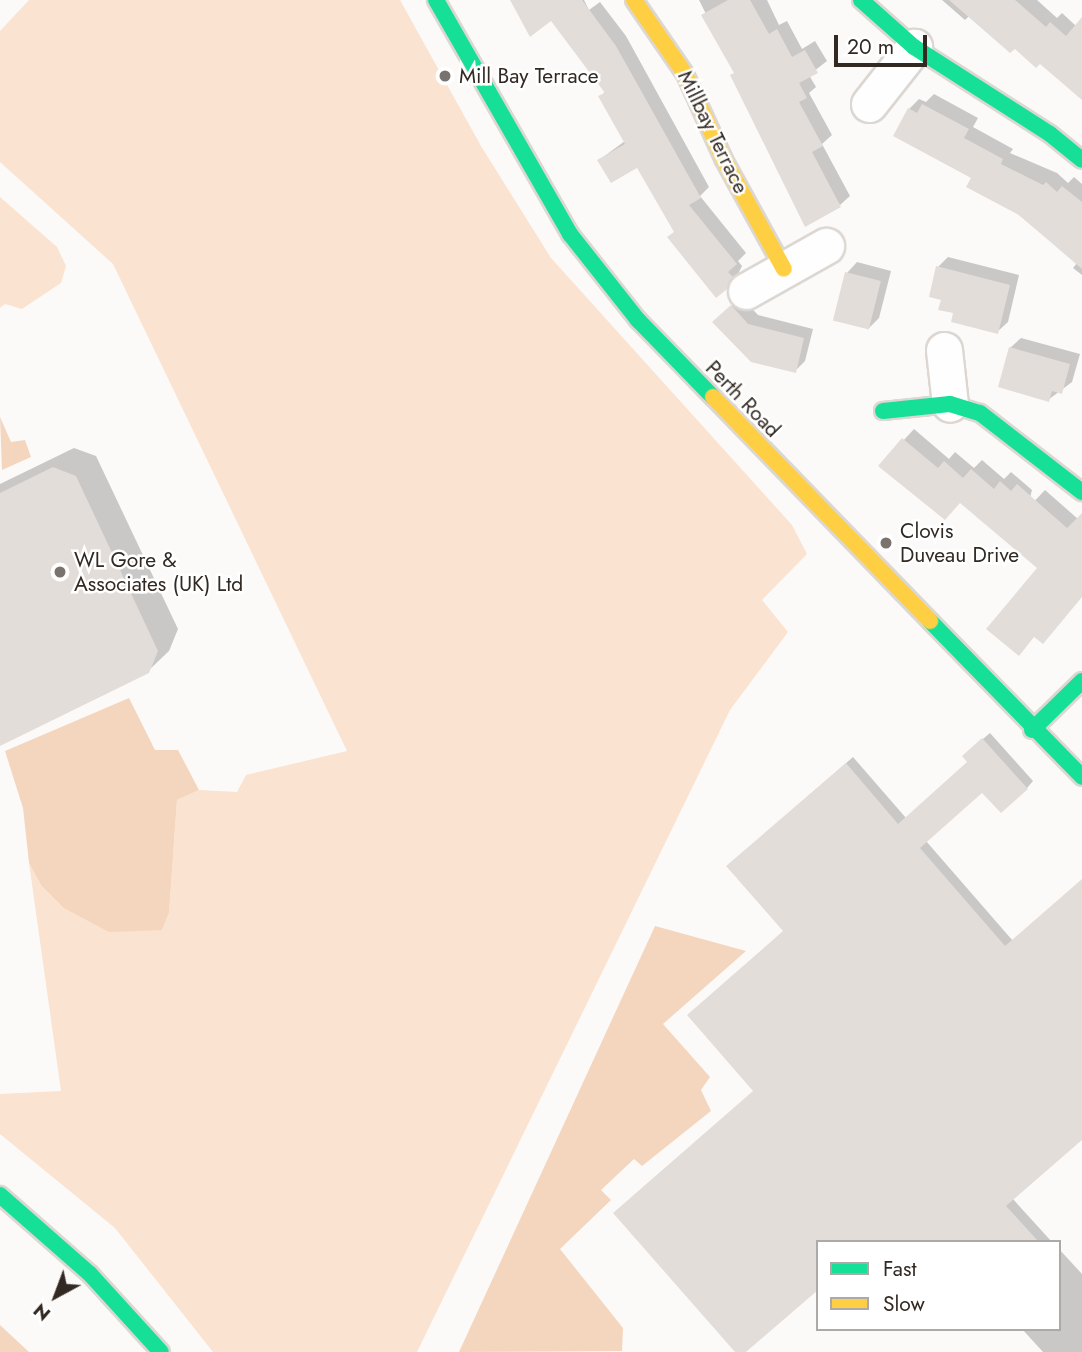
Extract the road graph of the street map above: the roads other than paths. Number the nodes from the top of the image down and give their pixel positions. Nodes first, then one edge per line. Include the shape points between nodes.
1 (436, 0) edge
2 (634, 0) edge
3 (861, 0) edge
4 (914, 47) junction
5 (869, 104) dead end
6 (1082, 160) edge
7 (826, 246) dead end
8 (784, 270) junction
9 (747, 291) dead end
10 (944, 350) dead end
11 (950, 404) junction
12 (883, 411) dead end
13 (1082, 492) edge
14 (1082, 681) edge
15 (1032, 730) junction
16 (1082, 777) edge
17 (0, 1195) edge
18 (161, 1352) edge

1 - 15 street, Perth Road via 570,234 630,309
2 - 8 street, Millbay Terrace via 685,74 724,160
3 - 4 street
4 - 5 street
4 - 6 street via 1050,134
7 - 8 street
8 - 9 street
10 - 11 street
11 - 12 street
11 - 13 street via 980,413
14 - 15 street
15 - 16 street, Perth Road
17 - 18 street via 90,1273

